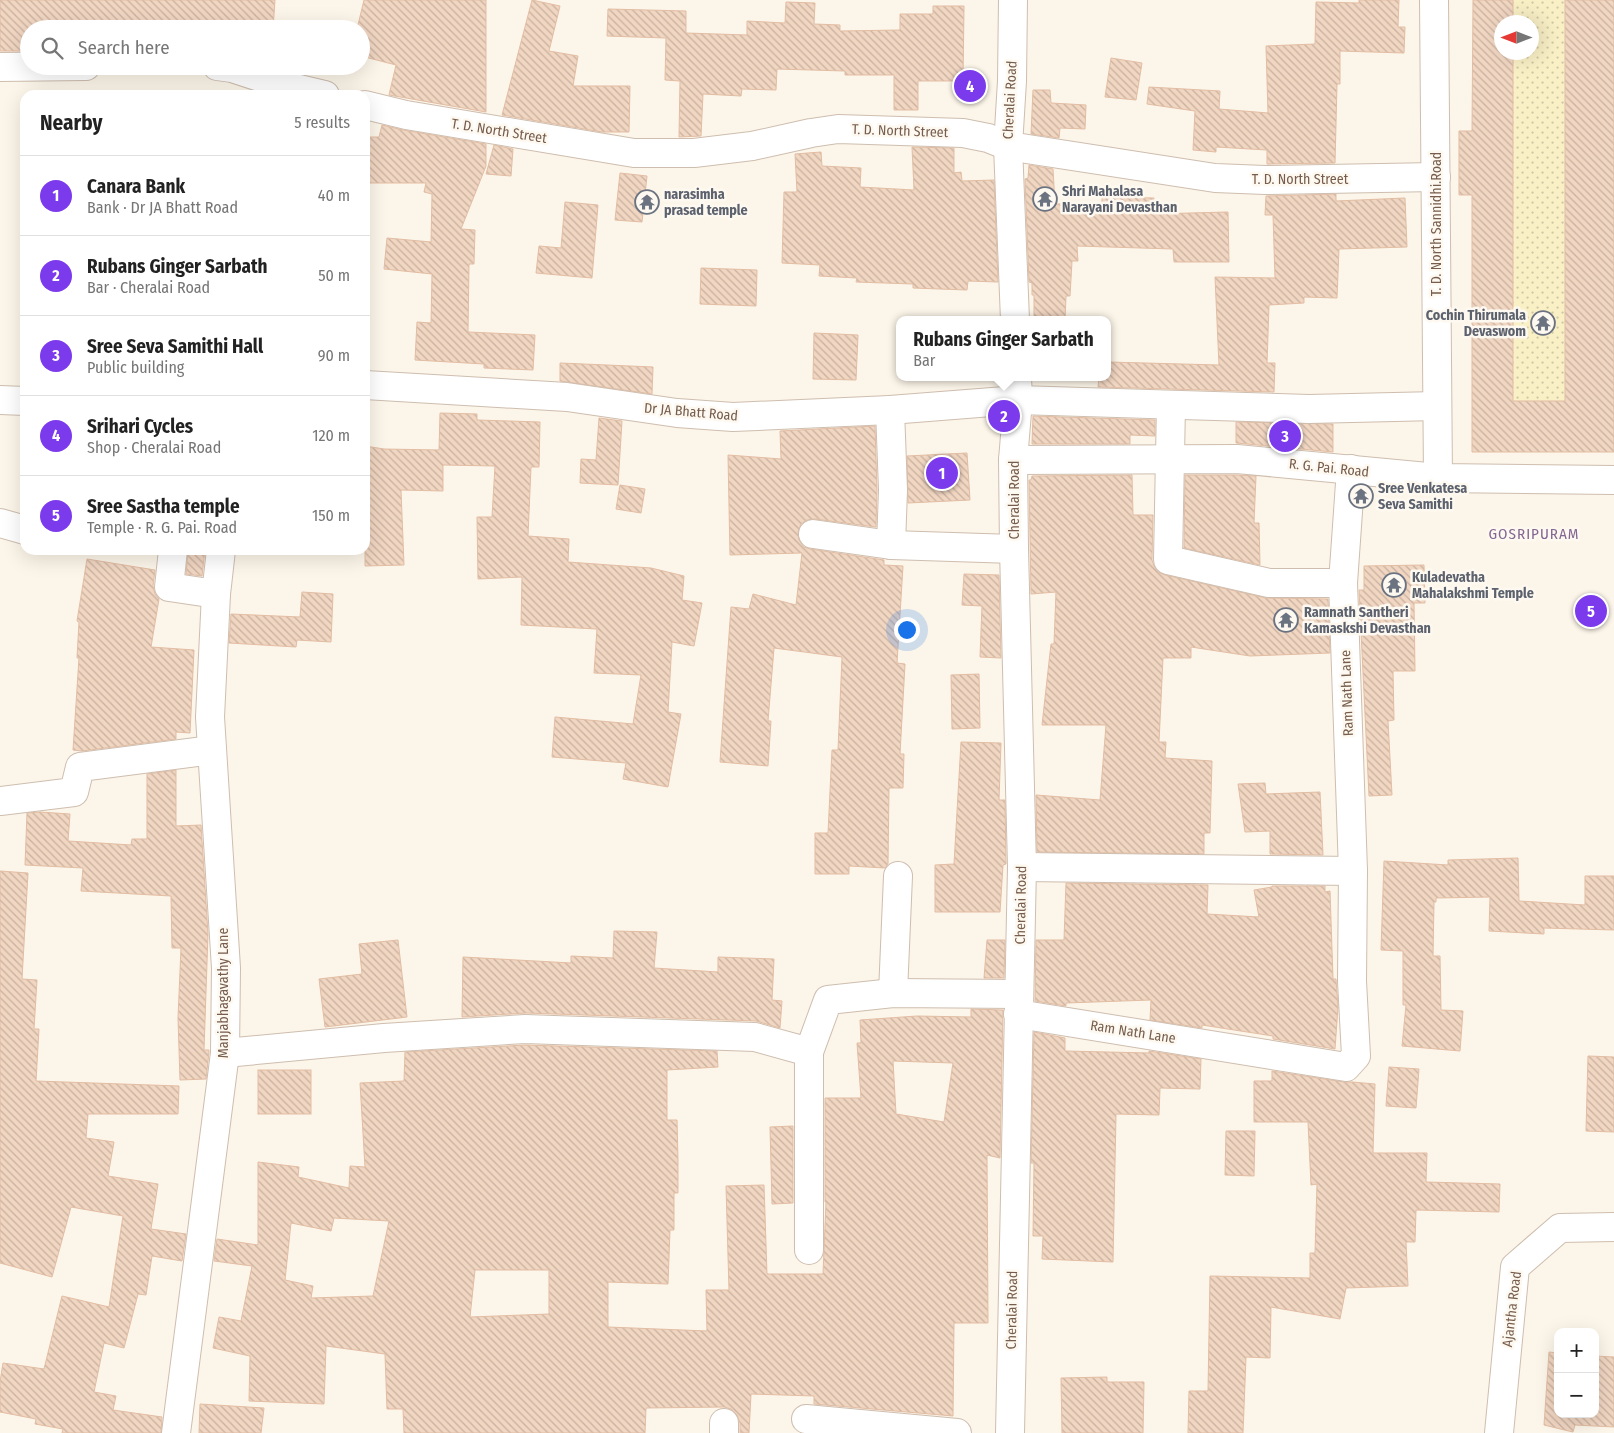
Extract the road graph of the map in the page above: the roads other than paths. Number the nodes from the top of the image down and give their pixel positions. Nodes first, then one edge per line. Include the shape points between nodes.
1 (1012, 0) edge
2 (1434, 0) edge
3 (0, 67) edge
4 (20, 67) edge
5 (249, 75) edge
6 (286, 90) edge
7 (370, 106) edge
8 (1008, 146) junction
9 (1436, 177) junction
10 (1015, 316) edge
11 (370, 385) edge
12 (1017, 389) edge
13 (0, 400) edge
14 (20, 401) edge
15 (1171, 405) junction
16 (1437, 406) junction
17 (890, 410) junction
18 (1014, 460) junction
19 (1170, 460) junction
20 (1351, 469) junction
21 (1438, 478) junction
22 (1614, 480) edge
23 (0, 523) edge
24 (20, 529) edge
25 (813, 534) dead end
26 (891, 545) junction
27 (1014, 549) junction
28 (172, 555) edge
29 (220, 555) edge
30 (1343, 583) junction
31 (216, 594) junction
32 (212, 750) junction
33 (0, 800) edge
34 (1022, 867) junction
35 (1353, 871) junction
36 (898, 876) dead end
37 (893, 993) junction
38 (1019, 1004) junction
39 (809, 1052) junction
40 (225, 1053) junction
41 (1614, 1227) edge
42 (809, 1250) dead end
43 (806, 1419) dead end
44 (176, 1433) edge
45 (958, 1433) edge
46 (1010, 1433) edge
47 (1498, 1433) edge

1 - 8 street, Cheralai Road
2 - 9 street, T. D. North Sannidhi.Road
3 - 4 street
5 - 6 street
7 - 8 street, T. D. North Street via 416,117 634,153 694,153 752,146 838,129 963,133
8 - 9 street, T. D. North Street via 1215,178
8 - 10 street, Cheralai Road
9 - 16 street, T. D. North Sannidhi.Road
11 - 17 street, Dr JA Bhatt Road via 567,397 706,416
12 - 15 street, Dr JA Bhatt Road
12 - 17 street, Dr JA Bhatt Road
12 - 18 street, Cheralai Road
13 - 14 street
15 - 16 street, Dr JA Bhatt Road via 1310,409
15 - 19 street
16 - 21 street, T. D. North Sannidhi.Road
17 - 26 street
18 - 19 street, R. G. Pai. Road
18 - 27 street, Cheralai Road
19 - 20 street, R. G. Pai. Road via 1238,460
19 - 30 street via 1168,560 1269,583
20 - 21 street, R. G. Pai. Road
20 - 30 street, Ram Nath Lane
21 - 22 street, R. G. Pai. Road
23 - 24 street
25 - 26 street
26 - 27 street
27 - 34 street, Cheralai Road
28 - 31 street via 169,586
29 - 31 street, Manjabhagavathy Lane
30 - 35 street, Ram Nath Lane
31 - 32 street, Manjabhagavathy Lane via 210,717
32 - 33 street via 80,767 74,792
32 - 40 street, Manjabhagavathy Lane via 226,968
34 - 35 street
34 - 38 street, Cheralai Road
35 - 38 street, Ram Nath Lane via 1352,981 1356,1056 1346,1067
36 - 37 street
37 - 38 street
37 - 39 street via 828,1000
38 - 46 street, Cheralai Road
39 - 40 street via 755,1037 525,1029
39 - 42 street
40 - 44 street, Manjabhagavathy Lane
41 - 47 street, Ajantha Road via 1560,1228 1515,1267
43 - 45 street

